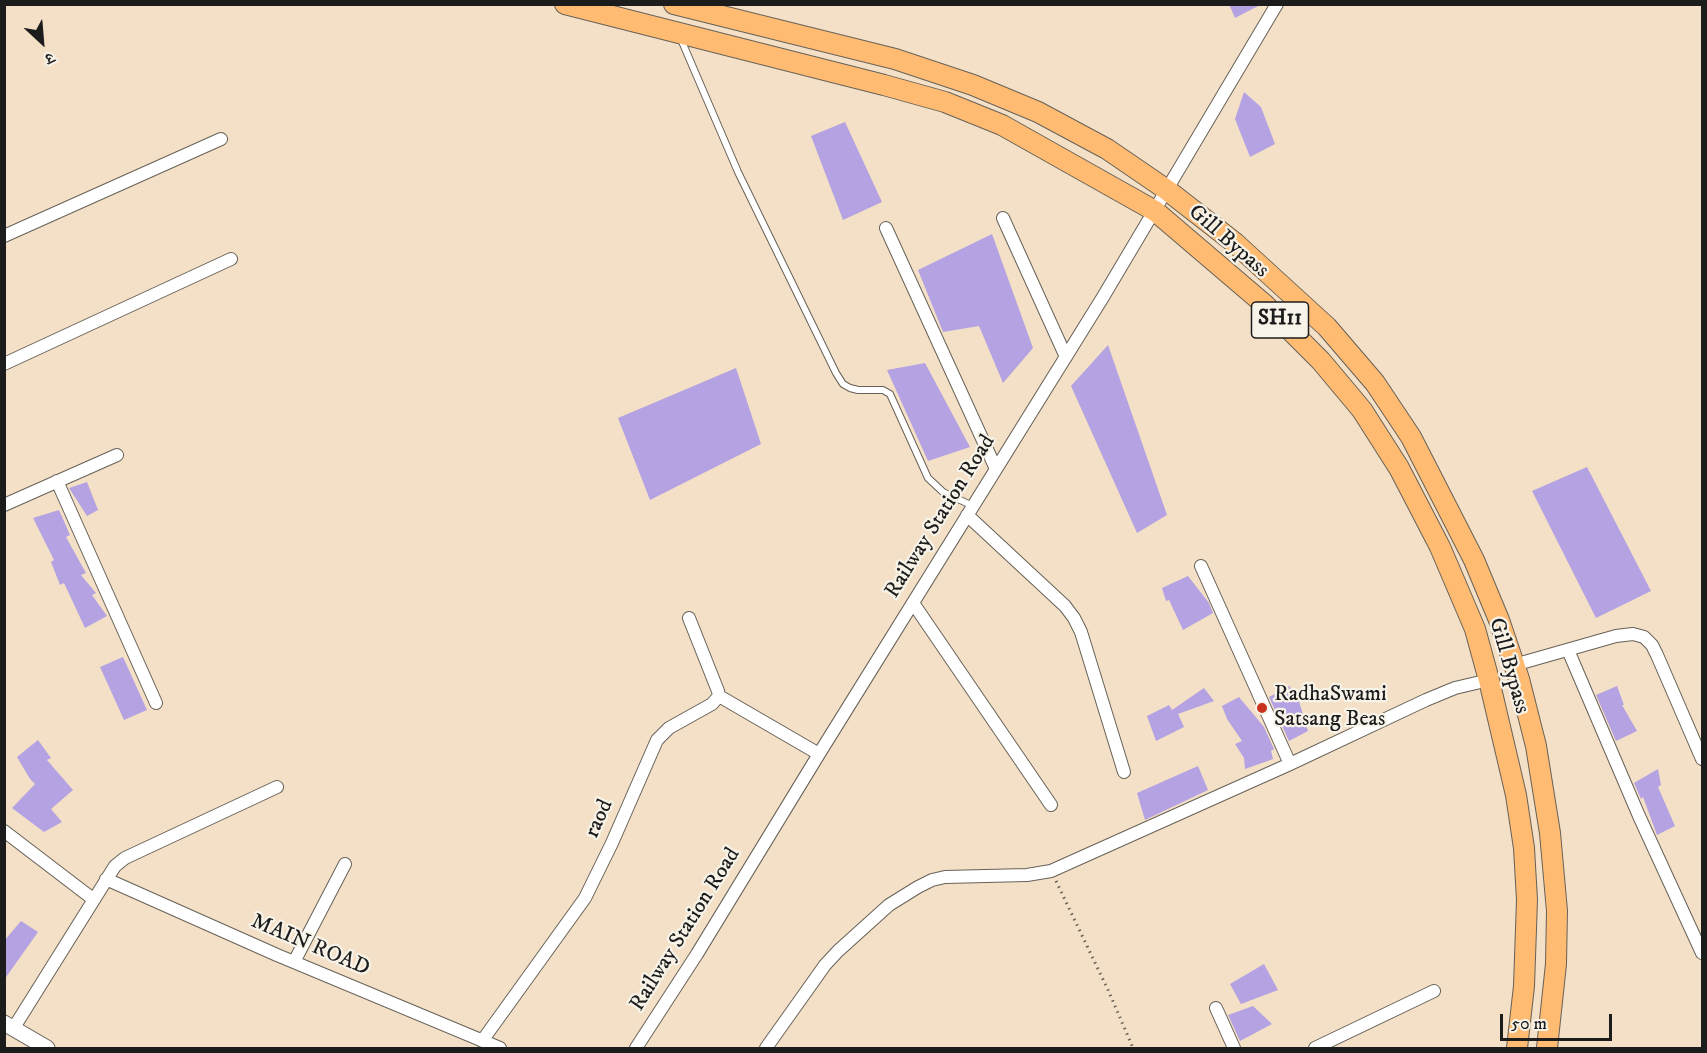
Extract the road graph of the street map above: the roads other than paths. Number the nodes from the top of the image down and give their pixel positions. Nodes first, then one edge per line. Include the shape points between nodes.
1 (565, 4) edge
2 (674, 4) edge
3 (1276, 4) edge
4 (678, 33) junction
5 (220, 139) dead end
6 (1167, 190) junction
7 (1155, 211) junction
8 (1004, 218) dead end
9 (886, 228) dead end
10 (4, 236) edge
11 (231, 260) dead end
12 (1066, 357) junction
13 (4, 364) edge
14 (117, 454) dead end
15 (996, 469) junction
16 (57, 481) junction
17 (4, 505) edge
18 (970, 510) junction
19 (1201, 566) dead end
20 (913, 603) junction
21 (689, 618) dead end
22 (1568, 650) junction
23 (1514, 665) junction
24 (1489, 680) junction
25 (719, 696) junction
26 (156, 703) dead end
27 (819, 754) junction
28 (1702, 759) edge
29 (1290, 764) junction
30 (1124, 772) dead end
31 (277, 787) dead end
32 (1051, 805) dead end
33 (4, 831) edge
34 (345, 864) dead end
35 (106, 879) junction
36 (93, 899) junction
37 (1702, 953) edge
38 (294, 962) junction
39 (1434, 991) dead end
40 (1215, 1008) dead end
41 (9, 1026) edge
42 (482, 1041) junction
43 (47, 1048) edge
44 (500, 1048) edge
45 (636, 1048) edge
46 (766, 1048) edge
47 (1234, 1048) edge
48 (1315, 1048) edge
49 (1517, 1048) edge
50 (1547, 1048) edge

1 - 4 main road, Gill Bypass / SH11
2 - 6 main road, Gill Bypass / SH11 via 895,59 973,85 1038,112 1107,148
3 - 6 street, Railway Station Road
4 - 7 main road, Gill Bypass / SH11 via 945,102 1002,124
4 - 18 lane via 738,172 836,373 850,388 890,394 928,478
5 - 10 street
6 - 7 street, Railway Station Road
6 - 23 main road, Gill Bypass / SH11 via 1235,243 1327,327 1375,383 1411,437 1464,541
7 - 12 street, Railway Station Road
7 - 24 main road, Gill Bypass / SH11 via 1264,304 1321,361 1362,410 1400,468 1440,547 1474,629
8 - 12 street
9 - 15 street
11 - 13 street
12 - 15 street, Railway Station Road
14 - 16 street
15 - 18 street, Railway Station Road
16 - 17 street
16 - 26 street
18 - 20 street, Railway Station Road
18 - 30 street via 1074,618
19 - 29 street
20 - 27 street, Railway Station Road
20 - 32 street
21 - 25 street
22 - 23 street
22 - 28 street via 1616,636 1633,634 1644,638 1657,655
22 - 37 street
23 - 50 main road, Gill Bypass / SH11 via 1536,746 1557,911
24 - 29 street via 1426,700
24 - 49 main road, Gill Bypass / SH11 via 1524,848 1527,911
25 - 27 street
25 - 42 street, raod via 657,740 585,898
27 - 45 street, Railway Station Road
29 - 46 street via 1051,871 945,877 904,894 825,965
31 - 35 street via 125,858
33 - 36 street
34 - 38 street
35 - 36 street
35 - 38 street, MAIN ROAD
36 - 41 street
38 - 42 street, MAIN ROAD
39 - 48 street
40 - 47 street
41 - 43 street
42 - 44 street, MAIN ROAD

